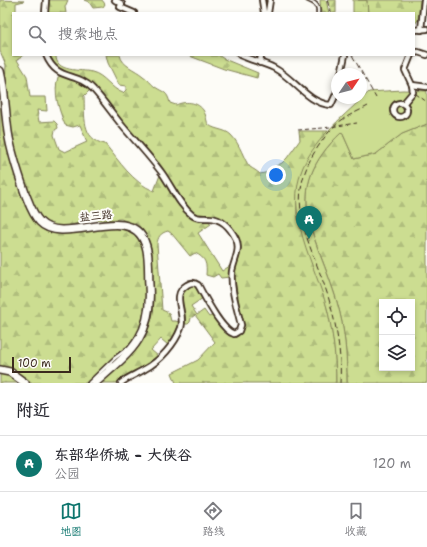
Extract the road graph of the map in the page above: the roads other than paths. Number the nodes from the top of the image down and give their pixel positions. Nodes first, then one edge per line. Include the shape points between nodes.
1 (46, 0) edge
2 (116, 0) edge
3 (262, 0) edge
4 (270, 0) edge
5 (308, 0) edge
6 (424, 0) edge
7 (45, 12) edge
8 (132, 12) edge
9 (264, 12) edge
10 (268, 12) edge
11 (318, 12) edge
12 (415, 30) edge
13 (421, 30) junction
14 (427, 30) edge
15 (415, 53) edge
16 (427, 55) edge
17 (46, 56) edge
18 (242, 56) edge
19 (261, 56) edge
20 (345, 56) edge
21 (411, 56) edge
22 (260, 63) junction
23 (342, 68) edge
24 (0, 72) edge
25 (412, 85) junction
26 (427, 86) edge
27 (331, 103) edge
28 (403, 104) dead end
29 (135, 345) junction
30 (0, 370) edge
31 (25, 383) edge
32 (89, 383) edge
33 (95, 383) edge
34 (121, 383) edge

1 - 7 street
2 - 8 street
3 - 9 street
4 - 10 street
5 - 11 lane via 318,6
6 - 13 street
12 - 13 street
13 - 14 street
15 - 16 street
17 - 34 street via 57,71 67,77 78,79 93,89 160,171 192,215 220,220 234,235 238,246 232,281 241,325 239,331 234,334 227,330 198,285 192,282 180,291 182,320 174,340 157,361
18 - 22 street
19 - 22 street
20 - 23 street
21 - 25 street via 405,70
22 - 27 street via 275,69 310,98 324,104
24 - 29 main road, 盐三路 via 12,152 33,213 40,222 49,228 60,230 108,225 127,226 136,230 144,239 147,248 150,306 145,328
25 - 26 street
25 - 28 street via 413,92
29 - 32 lane via 115,358
29 - 33 main road, 盐三路
30 - 31 main road via 10,372

